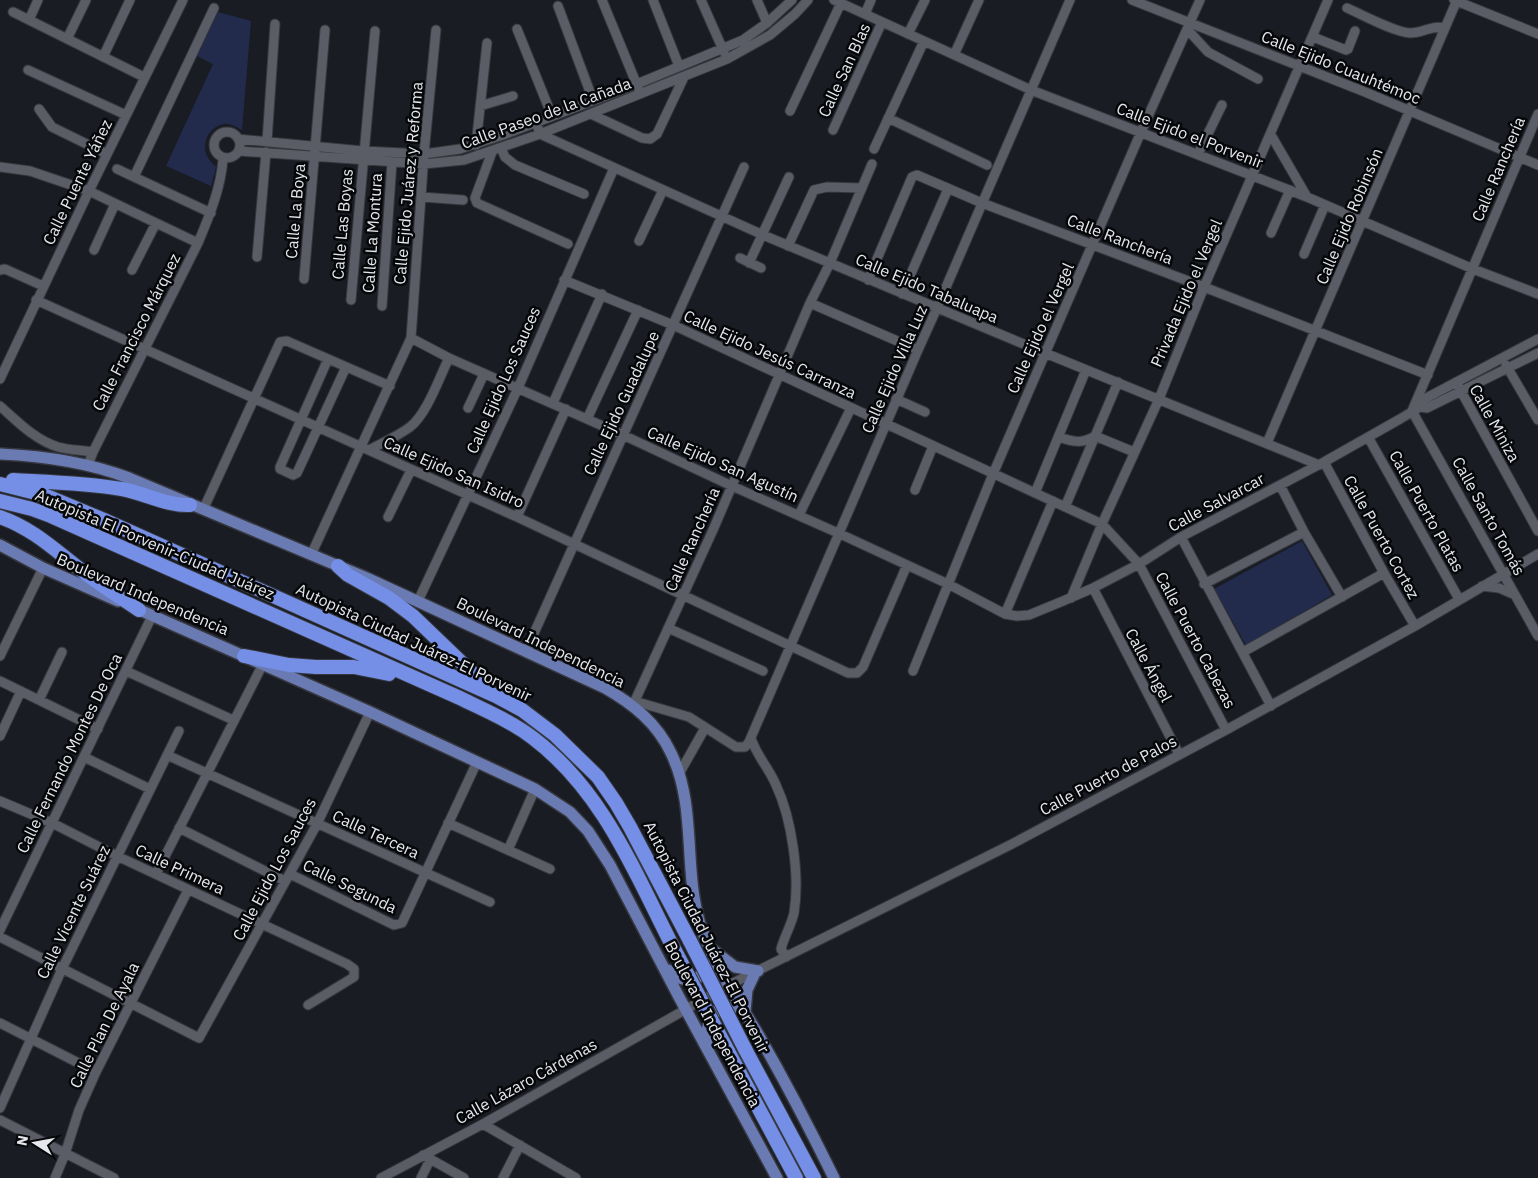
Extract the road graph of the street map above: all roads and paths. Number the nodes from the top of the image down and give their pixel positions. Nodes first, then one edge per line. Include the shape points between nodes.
1 (38, 0) edge
2 (86, 0) edge
3 (130, 0) edge
4 (184, 0) edge
5 (602, 0) edge
6 (652, 0) edge
7 (702, 0) edge
8 (757, 0) edge
9 (792, 0) edge
10 (808, 0) edge
11 (871, 0) edge
12 (924, 0) edge
13 (979, 0) edge
14 (1070, 0) edge
15 (1132, 0) edge
16 (1200, 0) edge
17 (1328, 0) edge
18 (1456, 0) edge
19 (837, 2) edge
20 (558, 6) dead end
21 (214, 8) dead end
22 (1347, 8) dead end
23 (13, 12) dead end
24 (865, 14) junction
25 (29, 20) junction
26 (882, 22) junction
27 (767, 23) junction
28 (275, 24) dead end
29 (1188, 26) junction
30 (1445, 28) junction
31 (517, 29) dead end
32 (325, 30) dead end
33 (436, 30) dead end
34 (374, 31) dead end
35 (1355, 31) dead end
36 (908, 34) junction
37 (1538, 34) edge
38 (1312, 37) junction
39 (68, 39) junction
40 (924, 41) junction
41 (487, 43) dead end
42 (722, 48) junction
43 (954, 54) junction
44 (104, 56) junction
45 (727, 59) junction
46 (679, 66) junction
47 (1300, 67) junction
48 (28, 70) dead end
49 (144, 76) junction
50 (684, 77) junction
51 (1258, 79) dead end
52 (637, 84) junction
53 (1031, 90) junction
54 (640, 95) junction
55 (513, 96) dead end
56 (593, 100) junction
57 (1222, 105) dead end
58 (480, 106) junction
59 (39, 109) dead end
60 (790, 111) dead end
61 (1410, 111) junction
62 (126, 114) junction
63 (591, 114) junction
64 (1538, 114) edge
65 (552, 116) junction
66 (888, 118) junction
67 (536, 122) junction
68 (833, 130) dead end
69 (1141, 132) junction
70 (540, 134) junction
71 (1271, 135) junction
72 (238, 139) junction
73 (268, 141) junction
74 (476, 145) junction
75 (315, 146) junction
76 (501, 148) junction
77 (874, 149) dead end
78 (238, 151) junction
79 (266, 152) junction
80 (492, 152) junction
81 (107, 154) junction
82 (424, 154) junction
83 (1198, 154) junction
84 (363, 156) junction
85 (315, 157) junction
86 (1519, 157) junction
87 (223, 158) junction
88 (392, 162) junction
89 (424, 164) junction
90 (872, 164) dead end
91 (987, 165) dead end
92 (1538, 165) edge
93 (0, 167) edge
94 (744, 167) dead end
95 (614, 168) junction
96 (117, 169) dead end
97 (1252, 176) junction
98 (134, 177) junction
99 (789, 178) dead end
100 (862, 188) junction
101 (948, 188) junction
102 (663, 190) junction
103 (1290, 190) junction
104 (89, 191) junction
105 (584, 194) dead end
106 (1307, 196) junction
107 (422, 197) junction
108 (463, 200) dead end
109 (982, 203) junction
110 (115, 204) junction
111 (1325, 205) junction
112 (211, 213) junction
113 (722, 217) junction
114 (1364, 221) junction
115 (156, 223) junction
116 (1271, 233) dead end
117 (763, 235) junction
118 (639, 241) dead end
119 (198, 243) junction
120 (568, 244) dead end
121 (1093, 244) junction
122 (788, 246) junction
123 (94, 250) dead end
124 (1304, 254) dead end
125 (257, 257) dead end
126 (740, 258) dead end
127 (749, 263) junction
128 (830, 263) junction
129 (761, 268) dead end
130 (1473, 269) junction
131 (0, 270) edge
132 (132, 270) dead end
133 (304, 279) dead end
134 (564, 280) junction
135 (868, 280) junction
136 (43, 286) junction
137 (1204, 287) junction
138 (602, 294) junction
139 (902, 294) junction
140 (1538, 294) edge
141 (36, 300) junction
142 (351, 300) dead end
143 (810, 303) junction
144 (382, 306) dead end
145 (937, 308) junction
146 (638, 310) junction
147 (673, 325) junction
148 (1315, 331) junction
149 (411, 338) junction
150 (1538, 340) edge
151 (144, 350) junction
152 (918, 350) junction
153 (1538, 353) edge
154 (1045, 354) junction
155 (449, 358) junction
156 (1502, 358) junction
157 (328, 359) junction
158 (346, 367) junction
159 (1508, 369) junction
160 (1086, 370) junction
161 (484, 374) junction
162 (780, 375) junction
163 (1428, 375) junction
164 (0, 379) edge
165 (1118, 382) junction
166 (1456, 382) junction
167 (390, 386) junction
168 (518, 388) junction
169 (1461, 392) junction
170 (254, 398) junction
171 (896, 399) junction
172 (1159, 399) junction
173 (552, 404) junction
174 (0, 406) edge
175 (468, 408) dead end
176 (851, 408) junction
177 (566, 409) junction
178 (1416, 409) junction
179 (1535, 410) edge
180 (925, 412) dead end
181 (588, 419) junction
182 (300, 420) junction
183 (1538, 420) edge
184 (885, 424) junction
185 (318, 428) junction
186 (623, 435) junction
187 (1095, 436) junction
188 (1059, 437) junction
189 (1368, 437) junction
190 (1268, 443) junction
191 (934, 446) junction
192 (365, 449) junction
193 (93, 452) junction
194 (1134, 452) junction
195 (58, 453) junction
196 (0, 454) edge
197 (1321, 464) junction
198 (88, 465) junction
199 (411, 470) junction
200 (993, 474) junction
201 (0, 479) edge
202 (0, 484) edge
203 (1280, 485) junction
204 (732, 486) junction
205 (915, 490) dead end
206 (1035, 493) junction
207 (467, 495) junction
208 (0, 500) edge
209 (1053, 501) junction
210 (190, 504) junction
211 (1065, 507) junction
212 (204, 510) junction
213 (799, 515) junction
214 (0, 517) edge
215 (388, 517) dead end
216 (517, 517) junction
217 (1102, 524) junction
218 (1538, 531) edge
219 (838, 532) junction
220 (1304, 532) junction
221 (1180, 537) junction
222 (0, 545) edge
223 (574, 545) junction
224 (1538, 554) edge
225 (311, 555) junction
226 (1138, 564) junction
227 (907, 565) junction
228 (338, 566) junction
229 (42, 568) junction
230 (1384, 573) junction
231 (1503, 573) junction
232 (948, 584) junction
233 (1204, 584) junction
234 (1482, 586) junction
235 (1093, 588) junction
236 (1515, 595) junction
237 (683, 596) junction
238 (1342, 597) junction
239 (1071, 598) junction
240 (1459, 599) junction
241 (418, 601) junction
242 (146, 613) junction
243 (1005, 614) junction
244 (1023, 616) joint
245 (1415, 626) junction
246 (668, 628) junction
247 (1538, 636) edge
248 (789, 645) junction
249 (526, 651) junction
250 (62, 652) dead end
251 (1243, 652) junction
252 (0, 656) edge
253 (244, 656) junction
254 (263, 664) junction
255 (126, 671) junction
256 (763, 671) dead end
257 (913, 671) dead end
258 (0, 681) edge
259 (429, 685) junction
260 (21, 692) junction
261 (496, 696) junction
262 (40, 700) junction
263 (634, 703) junction
264 (1271, 706) junction
265 (370, 712) junction
266 (233, 720) junction
267 (705, 728) junction
268 (98, 729) junction
269 (1226, 730) junction
270 (179, 731) dead end
271 (0, 736) edge
272 (751, 738) junction
273 (1179, 754) junction
274 (167, 755) junction
275 (84, 757) junction
276 (477, 762) junction
277 (206, 773) junction
278 (679, 774) junction
279 (150, 789) junction
280 (535, 789) junction
281 (0, 801) edge
282 (52, 823) junction
283 (448, 823) junction
284 (317, 824) junction
285 (179, 828) junction
286 (508, 850) junction
287 (117, 856) junction
288 (550, 869) dead end
289 (156, 874) junction
290 (424, 874) junction
291 (288, 877) junction
292 (188, 890) junction
293 (490, 902) dead end
294 (262, 925) junction
295 (0, 930) edge
296 (0, 937) edge
297 (711, 951) junction
298 (786, 957) junction
299 (663, 965) junction
300 (62, 969) junction
301 (756, 972) junction
302 (729, 985) junction
303 (131, 1004) junction
304 (308, 1005) dead end
305 (685, 1009) junction
306 (745, 1013) junction
307 (0, 1023) edge
308 (30, 1039) junction
309 (708, 1052) junction
310 (96, 1072) junction
311 (0, 1108) edge
312 (0, 1120) edge
313 (482, 1124) junction
314 (520, 1145) junction
315 (65, 1154) junction
316 (427, 1157) junction
317 (55, 1178) edge
318 (114, 1178) edge
319 (381, 1178) edge
320 (421, 1178) edge
321 (464, 1178) edge
322 (503, 1178) edge
323 (576, 1178) edge
324 (777, 1178) edge
325 (796, 1178) edge
326 (814, 1178) edge
327 (834, 1178) edge

1 - 25 street
2 - 39 street
3 - 44 street
4 - 49 street, Calle Puente Yáñez
5 - 52 street
6 - 46 street
7 - 42 street
8 - 27 street
9 - 27 street, Calle Paseo de la Cañada
10 - 45 street, Calle Paseo de la Cañada via 770,35
11 - 24 street
12 - 36 street
13 - 43 street
14 - 53 street, Calle Ejido Villa Luz
15 - 29 street, Calle Ejido Cuauhtémoc
16 - 29 street, Calle Ejido el Vergel
17 - 38 street, Privada Ejido el Vergel
18 - 30 street, Calle Ejido Robinsón
18 - 37 street
19 - 24 street, Calle Ejido el Porvenir
19 - 60 street
20 - 56 street
21 - 98 street
22 - 30 street via 1403,32
23 - 25 street
24 - 26 street, Calle Ejido el Porvenir
25 - 39 street
26 - 36 street, Calle Ejido el Porvenir
26 - 68 street, Calle San Blas
27 - 42 street, Calle Paseo de la Cañada via 743,40
28 - 73 street
29 - 47 street, Calle Ejido Cuauhtémoc
29 - 51 street via 1208,52
29 - 69 street, Calle Ejido el Vergel
30 - 61 street, Calle Ejido Robinsón
31 - 65 street
32 - 75 street, Calle La Boya
33 - 82 street, Calle Ejido Juárez y Reforma
34 - 84 street, Calle Las Boyas
35 - 38 street via 1346,50
36 - 40 street, Calle Ejido el Porvenir
38 - 47 street, Privada Ejido el Vergel
39 - 44 street
40 - 43 street, Calle Ejido el Porvenir
40 - 66 street
41 - 58 street
42 - 45 street
42 - 46 street, Calle Paseo de la Cañada
43 - 53 street, Calle Ejido el Porvenir
44 - 49 street
45 - 50 street, Calle Paseo de la Cañada
46 - 52 street, Calle Paseo de la Cañada
47 - 61 street, Calle Ejido Cuauhtémoc
47 - 71 street, Privada Ejido el Vergel
48 - 62 street
49 - 62 street, Calle Puente Yáñez
50 - 54 street, Calle Paseo de la Cañada
50 - 63 street via 657,134 650,139
52 - 54 street
52 - 56 street, Calle Paseo de la Cañada
53 - 69 street, Calle Ejido el Porvenir
53 - 109 street, Calle Ejido Villa Luz
54 - 63 street, Calle Paseo de la Cañada
55 - 58 street
56 - 65 street, Calle Paseo de la Cañada
57 - 83 street
58 - 74 street
59 - 81 street via 52,127
61 - 86 street, Calle Ejido Cuauhtémoc
61 - 114 street, Calle Ejido Robinsón
62 - 81 street, Calle Puente Yáñez
63 - 70 street, Calle Paseo de la Cañada
64 - 86 street, Calle Ranchería
65 - 67 street, Calle Paseo de la Cañada
66 - 77 street
66 - 91 street
67 - 70 street
67 - 74 street, Calle Paseo de la Cañada
69 - 83 street, Calle Ejido el Porvenir
69 - 121 street, Calle Ejido el Vergel
70 - 76 street, Calle Paseo de la Cañada
70 - 95 street, Calle Ejido Tabaluapa
71 - 97 street, Privada Ejido el Vergel
71 - 106 street
72 - 73 street
72 - 78 street
72 - 87 street via 228,132 216,137 214,150
73 - 75 street
74 - 82 street, Calle Paseo de la Cañada
75 - 84 street
75 - 85 street, Calle La Boya
76 - 80 street, Calle Paseo de la Cañada
76 - 105 street via 505,157 515,165
78 - 79 street, Calle Paseo de la Cañada
78 - 87 street via 232,158
79 - 85 street, Calle Paseo de la Cañada
79 - 125 street
80 - 89 street, Calle Paseo de la Cañada via 464,160
80 - 120 street via 475,198 477,202
81 - 104 street, Calle Puente Yáñez
82 - 84 street, Calle Paseo de la Cañada
82 - 89 street, Calle Ejido Juárez y Reforma
83 - 97 street, Calle Ejido el Porvenir
84 - 85 street, Calle Paseo de la Cañada
84 - 88 street, Calle Paseo de la Cañada
84 - 142 street, Calle Las Boyas
85 - 133 street, Calle La Boya
86 - 92 street, Calle Ejido Cuauhtémoc
86 - 130 street, Calle Ranchería
87 - 112 street, Calle Francisco Márquez
88 - 89 street, Calle Paseo de la Cañada
88 - 144 street, Calle La Montura
89 - 107 street, Calle Ejido Juárez y Reforma
90 - 100 street, Calle Ranchería
93 - 104 street via 30,171
94 - 113 street, Calle Ejido Guadalupe
95 - 102 street, Calle Ejido Tabaluapa
95 - 134 street, Calle Ejido Los Sauces
96 - 98 street
97 - 103 street, Calle Ejido el Porvenir
97 - 137 street, Privada Ejido el Vergel
98 - 112 street
99 - 117 street
100 - 122 street via 826,187 813,191
100 - 128 street, Calle Ranchería
101 - 109 street, Calle Ranchería
101 - 135 street, Calle Ranchería via 914,176
101 - 139 street
102 - 113 street, Calle Ejido Tabaluapa
102 - 118 street
103 - 106 street, Calle Ejido el Porvenir
103 - 116 street
104 - 110 street
104 - 136 street, Calle Puente Yáñez
106 - 111 street, Calle Ejido el Porvenir
107 - 108 street
107 - 149 street, Calle Ejido Juárez y Reforma
109 - 121 street, Calle Ranchería
109 - 145 street, Calle Ejido Villa Luz
110 - 115 street
110 - 123 street
111 - 114 street, Calle Ejido el Porvenir
111 - 124 street
112 - 119 street, Calle Francisco Márquez
113 - 117 street, Calle Ejido Tabaluapa
113 - 147 street, Calle Ejido Guadalupe
114 - 130 street, Calle Ejido el Porvenir
114 - 148 street, Calle Ejido Robinsón
115 - 119 street
115 - 132 street
117 - 122 street, Calle Ejido Tabaluapa
117 - 127 street
119 - 151 street, Calle Francisco Márquez
121 - 137 street, Calle Ranchería
121 - 154 street, Calle Ejido el Vergel
122 - 128 street, Calle Ejido Tabaluapa
126 - 127 street
127 - 129 street
128 - 135 street, Calle Ejido Tabaluapa
128 - 143 street, Calle Ranchería
130 - 140 street, Calle Ejido el Porvenir
130 - 163 street, Calle Ranchería
131 - 136 street
134 - 138 street, Calle Ejido Jesús Carranza
134 - 168 street, Calle Ejido Los Sauces
135 - 139 street, Calle Ejido Tabaluapa
136 - 141 street, Calle Puente Yáñez
137 - 148 street, Calle Ranchería
137 - 172 street, Privada Ejido el Vergel
138 - 146 street, Calle Ejido Jesús Carranza
138 - 173 street
139 - 145 street, Calle Ejido Tabaluapa
141 - 151 street, Calle Ejido San Isidro
141 - 164 street, Calle Puente Yáñez
143 - 152 street
143 - 162 street, Calle Ranchería
145 - 152 street, Calle Ejido Villa Luz
145 - 154 street, Calle Ejido Tabaluapa
146 - 147 street, Calle Ejido Jesús Carranza
146 - 181 street
147 - 162 street, Calle Ejido Jesús Carranza
147 - 186 street, Calle Ejido Guadalupe
148 - 163 street, Calle Ranchería
148 - 190 street, Calle Ejido Robinsón
149 - 155 street, Calle Ejido San Agustín
149 - 167 street, Calle Ejido Juárez y Reforma
150 - 156 street, Calle Salvarcar
151 - 170 street, Calle Ejido San Isidro
151 - 193 street, Calle Francisco Márquez
152 - 171 street, Calle Ejido Villa Luz
153 - 159 street, Calle Salvarcar
154 - 160 street, Calle Ejido Tabaluapa
154 - 200 street, Calle Ejido el Vergel
155 - 161 street, Calle Ejido San Agustín
155 - 192 street via 416,421
156 - 159 street
156 - 166 street, Calle Salvarcar
157 - 158 street
157 - 170 street via 282,341
157 - 182 street
158 - 167 street
158 - 185 street
159 - 169 street, Calle Salvarcar
159 - 179 street
160 - 165 street, Calle Ejido Tabaluapa
160 - 188 street
161 - 168 street, Calle Ejido San Agustín
161 - 175 street
162 - 176 street, Calle Ejido Jesús Carranza
162 - 204 street, Calle Ranchería
163 - 178 street, Calle Ranchería
165 - 172 street, Calle Ejido Tabaluapa
165 - 187 street
166 - 169 street, Calle Miniza
166 - 178 street, Calle Salvarcar via 1423,400
167 - 192 street, Calle Ejido Juárez y Reforma
168 - 173 street, Calle Ejido San Agustín
168 - 207 street, Calle Ejido Los Sauces
169 - 178 street, Calle Salvarcar via 1427,408
169 - 218 street, Calle Miniza
170 - 182 street, Calle Ejido San Isidro
170 - 212 street
171 - 180 street
171 - 184 street, Calle Ejido Villa Luz
172 - 190 street, Calle Ejido Tabaluapa
172 - 194 street, Privada Ejido el Vergel
173 - 177 street, Calle Ejido San Agustín
174 - 195 street
176 - 184 street, Calle Ejido Jesús Carranza
176 - 213 street
177 - 181 street, Calle Ejido San Agustín
177 - 216 street
178 - 189 street, Calle Salvarcar
178 - 231 street, Calle Santo Tomás
179 - 183 street
181 - 186 street, Calle Ejido San Agustín
182 - 185 street, Calle Ejido San Isidro
182 - 185 street via 280,467 293,475
184 - 191 street, Calle Ejido Jesús Carranza
184 - 219 street, Calle Ejido Villa Luz
185 - 192 street, Calle Ejido San Isidro
186 - 204 street, Calle Ejido San Agustín
186 - 223 street, Calle Ejido Guadalupe
187 - 188 street via 1079,442
187 - 194 street
187 - 211 street
188 - 206 street
189 - 197 street, Calle Salvarcar
189 - 240 street, Calle Puerto Platas
190 - 197 street, Calle Ejido Tabaluapa
191 - 200 street, Calle Ejido Jesús Carranza
191 - 205 street
192 - 199 street, Calle Ejido San Isidro
192 - 225 street, Calle Ejido Juárez y Reforma
193 - 195 street
193 - 198 street, Calle Francisco Márquez
194 - 217 street, Privada Ejido el Vergel
195 - 196 main road, Boulevard Independencia
195 - 198 main road, Boulevard Independencia
197 - 203 street, Calle Salvarcar
197 - 230 street, Calle Puerto Cortez
198 - 210 main road, Boulevard Independencia
199 - 207 street, Calle Ejido San Isidro
199 - 215 street
200 - 206 street, Calle Ejido Jesús Carranza
200 - 232 street, Calle Ejido el Vergel
201 - 210 highway via 109,487 175,504
202 - 261 highway, Autopista Ciudad Juárez-El Porvenir via 68,504
203 - 220 street
203 - 221 street, Calle Salvarcar
204 - 213 street, Calle Ejido San Agustín
204 - 237 street, Calle Ranchería
206 - 209 street, Calle Ejido Jesús Carranza
207 - 216 street, Calle Ejido San Isidro
207 - 241 street, Calle Ejido Los Sauces
208 - 259 highway, Autopista El Porvenir-Ciudad Juárez via 51,516
209 - 211 street, Calle Ejido Jesús Carranza
209 - 243 street
210 - 212 main road, Boulevard Independencia
211 - 217 street, Calle Ejido Jesús Carranza
212 - 225 main road, Boulevard Independencia
213 - 219 street, Calle Ejido San Agustín
214 - 242 highway via 42,539
216 - 223 street, Calle Ejido San Isidro
217 - 226 street, Calle Ejido Jesús Carranza
217 - 239 street, Privada Ejido el Vergel
219 - 227 street, Calle Ejido San Agustín
219 - 248 street, Calle Ejido Villa Luz
220 - 233 street
220 - 238 street
221 - 226 street, Calle Salvarcar
221 - 233 street
222 - 229 main road, Boulevard Independencia
223 - 237 street, Calle Ejido San Isidro
223 - 249 street, Calle Ejido Guadalupe
224 - 231 street, Calle Puerto de Palos
225 - 228 main road, Boulevard Independencia
226 - 235 street, Calle Salvarcar
226 - 269 street, Calle Puerto Cabezas
227 - 232 street, Calle Ejido San Agustín
227 - 248 street, Calle Ejido San Isidro via 863,667 857,673 848,673
228 - 241 main road, Boulevard Independencia
228 - 261 highway via 413,616
229 - 242 main road, Boulevard Independencia
229 - 252 street
230 - 238 street
230 - 245 street, Calle Puerto Cortez
231 - 234 street, Calle Puerto de Palos
231 - 236 street, Calle Santo Tomás
232 - 243 street, Calle Ejido San Agustín
232 - 257 street, Calle Ejido el Vergel
233 - 251 street
234 - 236 street via 1499,588
234 - 240 street, Calle Puerto de Palos
235 - 239 street, Calle Salvarcar
235 - 273 street, Calle Ángel
236 - 247 street, Calle Santo Tomás
237 - 246 street, Calle Ranchería
237 - 248 street, Calle Ejido San Isidro
238 - 251 street
239 - 244 street, Calle Salvarcar
240 - 245 street, Calle Puerto de Palos
241 - 249 main road, Boulevard Independencia
242 - 253 main road, Boulevard Independencia
242 - 255 street, Calle Fernando Montes De Oca
243 - 244 street, Calle Ejido San Agustín
245 - 264 street, Calle Puerto de Palos
246 - 256 street
246 - 263 street, Calle Ranchería
248 - 272 street, Calle Ejido Villa Luz
249 - 263 main road, Boulevard Independencia
250 - 262 street
251 - 264 street
253 - 254 main road, Boulevard Independencia
253 - 259 highway via 301,666 366,668
254 - 265 main road, Boulevard Independencia
254 - 266 street
255 - 266 street
255 - 268 street, Calle Fernando Montes De Oca
258 - 260 street
259 - 325 highway, Autopista El Porvenir-Ciudad Juárez, bridge via 521,729 550,751 594,799 612,826
260 - 262 street
260 - 271 street
261 - 326 highway, Autopista Ciudad Juárez-El Porvenir, bridge via 522,710 555,735 598,777 616,802
262 - 268 street
263 - 267 street via 684,715
263 - 278 main road, Boulevard Independencia via 659,732
264 - 269 street, Calle Puerto de Palos
265 - 276 main road, Boulevard Independencia
265 - 284 street, Calle Ejido Los Sauces
266 - 277 street
267 - 272 street, Calle Ejido Villa Luz via 736,747 742,748
267 - 278 street
268 - 275 street, Calle Fernando Montes De Oca
269 - 273 street, Calle Puerto de Palos
270 - 274 street, Calle Vicente Suárez
272 - 298 street via 776,783 790,824 795,903 781,950
273 - 298 street, Calle Puerto de Palos via 1010,845
274 - 277 street, Calle Tercera
274 - 279 street, Calle Vicente Suárez
275 - 279 street
275 - 282 street, Calle Fernando Montes De Oca
276 - 280 main road, Boulevard Independencia
276 - 283 street
277 - 284 street, Calle Tercera
277 - 285 street
278 - 297 main road, Boulevard Independencia via 685,797 694,900
279 - 287 street, Calle Vicente Suárez
280 - 286 street
280 - 299 main road, Boulevard Independencia via 570,812 598,846
281 - 282 street, Calle Primera
282 - 287 street, Calle Primera
282 - 295 street, Calle Fernando Montes De Oca
283 - 286 street
283 - 290 street
284 - 290 street, Calle Tercera
284 - 291 street, Calle Ejido Los Sauces
285 - 289 street
285 - 291 street, Calle Segunda
286 - 288 street
287 - 289 street, Calle Primera
287 - 300 street, Calle Vicente Suárez
289 - 292 street, Calle Primera
290 - 291 street, Calle Segunda via 402,923 398,925
290 - 293 street, Calle Tercera
291 - 294 street, Calle Ejido Los Sauces
292 - 294 street, Calle Primera
292 - 303 street, Calle Plan De Ayala
294 - 303 street, Calle Ejido Los Sauces via 199,1038
294 - 304 street, Calle Primera via 356,971 354,976
296 - 300 street
297 - 299 main road via 712,962 695,979 678,978
297 - 301 main road via 735,967
297 - 302 main road, Boulevard Independencia
298 - 301 street, Calle Puerto de Palos
299 - 305 main road, Boulevard Independencia
300 - 303 street
300 - 308 street, Calle Vicente Suárez
301 - 302 street, Calle Puerto de Palos
301 - 306 main road via 748,990
302 - 305 street, Calle Puerto de Palos
302 - 306 main road, Boulevard Independencia
303 - 310 street, Calle Plan De Ayala
305 - 309 main road, Boulevard Independencia
305 - 313 street, Calle Lázaro Cárdenas
306 - 309 main road via 730,1008 711,1016 706,1030
306 - 327 main road, Boulevard Independencia
307 - 308 street
308 - 310 street
308 - 311 street, Calle Vicente Suárez
309 - 324 main road, Boulevard Independencia
310 - 315 street, Calle Plan De Ayala
312 - 315 street
313 - 314 street
313 - 316 street, Calle Lázaro Cárdenas
314 - 322 street
314 - 323 street
315 - 317 street, Calle Plan De Ayala
315 - 318 street
316 - 319 street, Calle Lázaro Cárdenas
316 - 320 street
316 - 321 street

